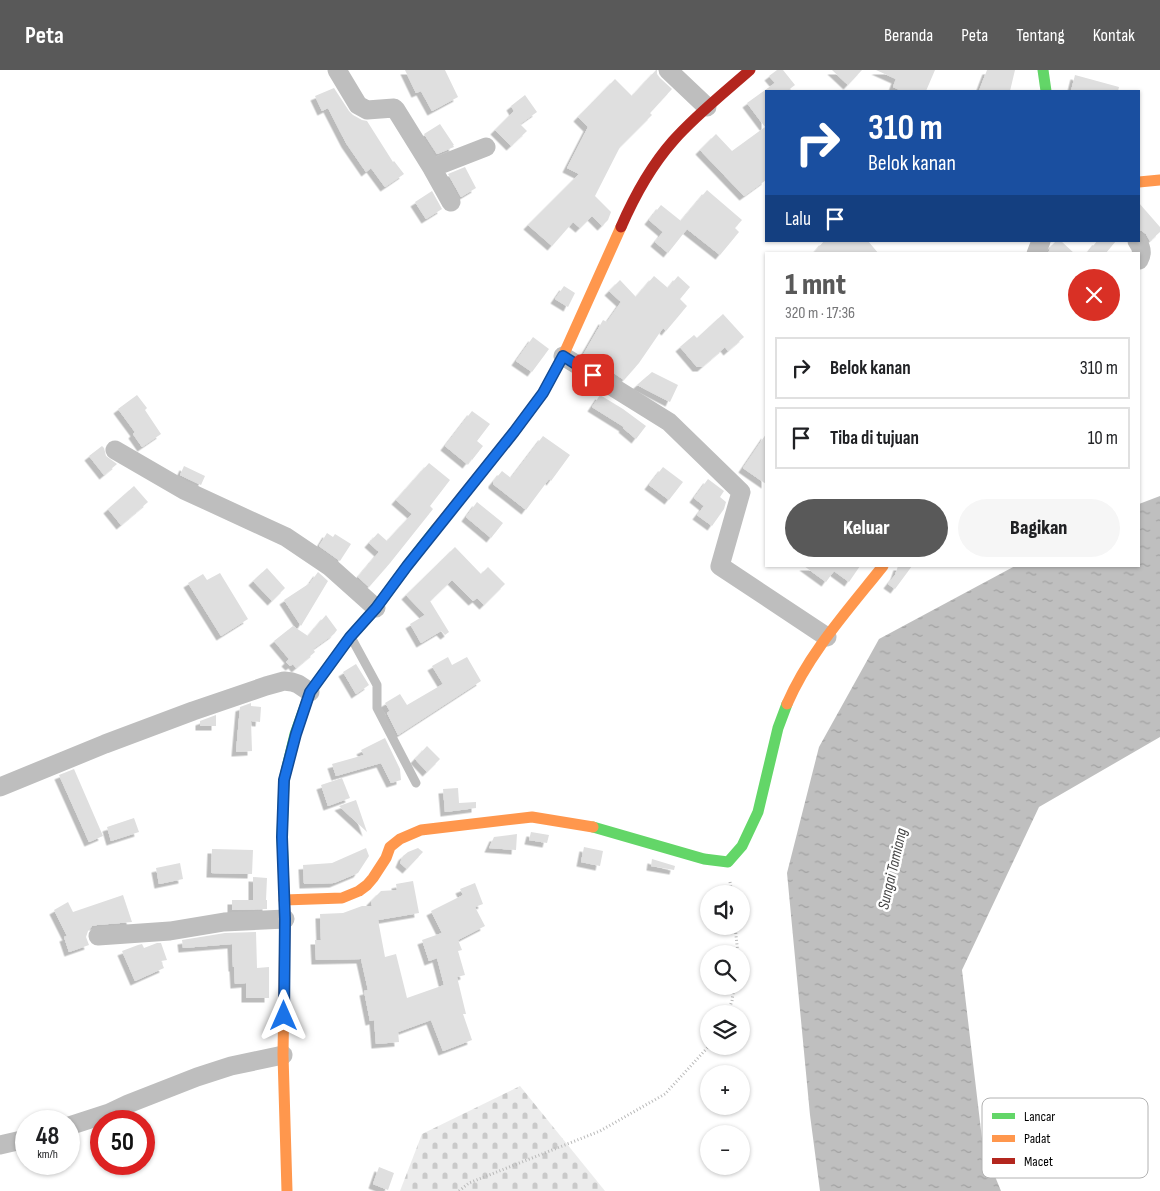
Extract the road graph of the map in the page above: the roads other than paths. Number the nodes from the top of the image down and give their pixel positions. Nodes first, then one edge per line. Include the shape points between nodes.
1 (337, 70) edge
2 (668, 70) edge
3 (750, 70) edge
4 (1043, 70) edge
5 (1046, 90) edge
6 (707, 107) junction
7 (486, 147) dead end
8 (432, 168) junction
9 (1160, 180) edge
10 (1140, 182) edge
11 (451, 202) dead end
12 (1138, 242) edge
13 (1140, 259) edge
14 (563, 356) junction
15 (115, 450) dead end
16 (882, 567) edge
17 (376, 608) junction
18 (350, 637) junction
19 (827, 637) junction
20 (310, 692) junction
21 (416, 783) dead end
22 (0, 787) edge
23 (284, 900) junction
24 (285, 919) junction
25 (98, 936) dead end
26 (283, 1055) junction
27 (80, 1123) edge
28 (15, 1142) edge
29 (0, 1145) edge
30 (287, 1191) edge

1 - 8 street via 358,105 367,110 396,110
2 - 6 street
3 - 6 main road
4 - 5 main road
6 - 14 main road via 650,172 626,216
7 - 8 street
8 - 11 street
9 - 10 main road
12 - 13 street via 1142,252
14 - 17 main road via 543,393
14 - 19 street via 669,422 741,492 720,566
15 - 17 street via 184,490 286,537 330,566
16 - 19 main road
17 - 18 main road
18 - 20 main road
18 - 21 lane via 378,685 377,708
19 - 23 main road via 787,703 758,812 742,846 728,862 704,859 599,828 532,817 421,830 390,847 373,878 358,891 342,898
20 - 22 street via 292,682 266,686 193,711
20 - 23 main road via 284,780
23 - 24 main road
24 - 25 street via 224,922 170,931
24 - 26 main road
26 - 27 street via 197,1076
26 - 30 main road
28 - 29 street

